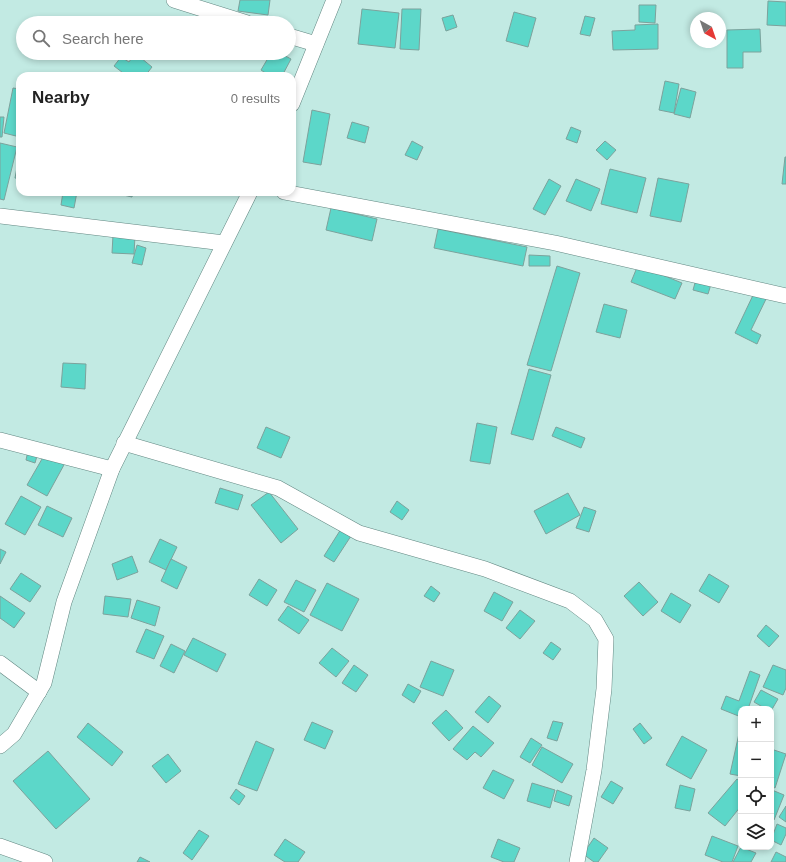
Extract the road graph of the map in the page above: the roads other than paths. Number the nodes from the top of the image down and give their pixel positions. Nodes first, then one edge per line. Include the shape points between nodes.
1 (174, 0) edge
2 (334, 0) edge
3 (225, 16) edge
4 (296, 38) edge
5 (316, 44) junction
6 (296, 94) edge
7 (296, 194) edge
8 (248, 196) edge
9 (0, 216) edge
10 (224, 243) junction
11 (786, 296) edge
12 (0, 440) edge
13 (124, 443) junction
14 (112, 469) junction
15 (0, 663) edge
16 (39, 692) junction
17 (0, 746) edge
18 (0, 846) edge
19 (45, 862) edge
20 (577, 862) edge

1 - 3 street
2 - 5 street
4 - 5 street
5 - 6 street
7 - 11 street via 555,243
8 - 10 street
9 - 10 street
10 - 13 street
12 - 14 street
13 - 14 street
13 - 20 street via 278,488 359,533 485,569 570,601 595,620 606,639 604,689 594,770
14 - 16 street via 64,602 44,683
15 - 16 street
16 - 17 street via 14,734
18 - 19 street

